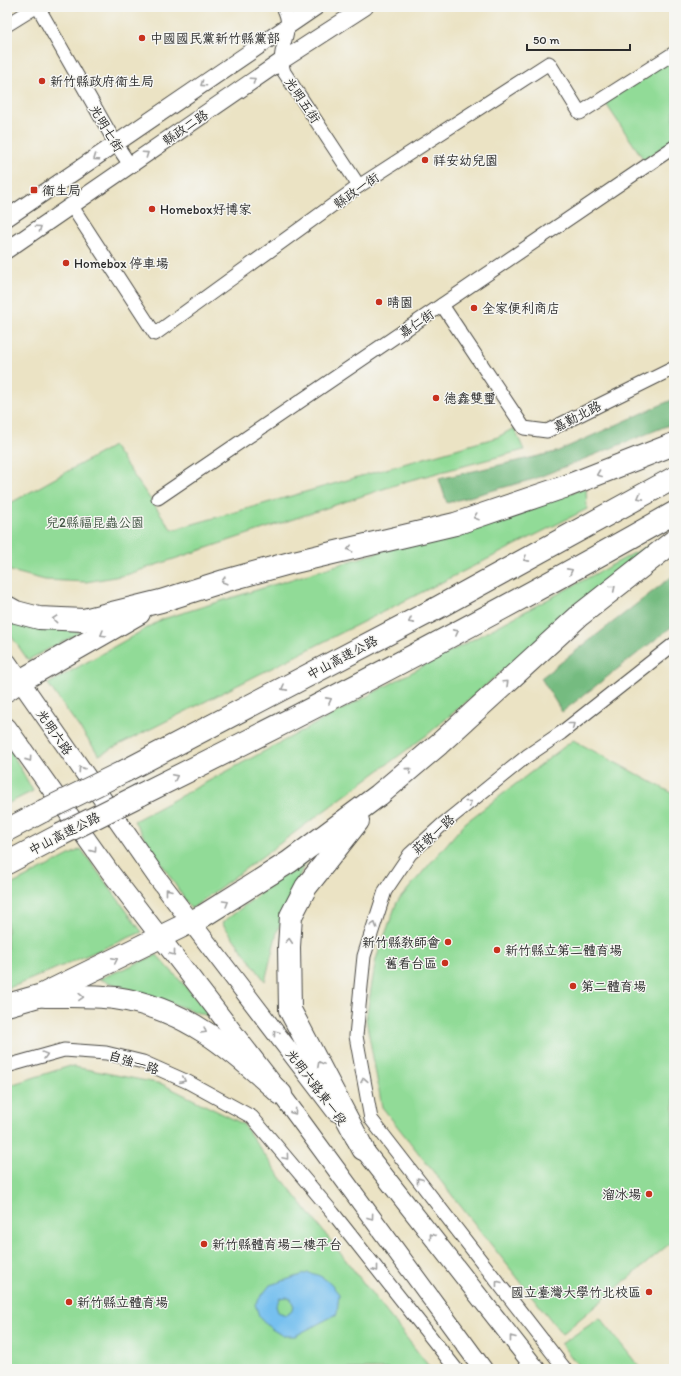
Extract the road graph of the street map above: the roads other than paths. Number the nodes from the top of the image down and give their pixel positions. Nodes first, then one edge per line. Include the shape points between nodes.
1 (37, 7) edge
2 (283, 7) edge
3 (316, 7) edge
4 (365, 7) edge
5 (7, 25) edge
6 (289, 26) junction
7 (674, 52) edge
8 (280, 62) junction
9 (116, 144) junction
10 (674, 147) edge
11 (130, 165) junction
12 (359, 186) junction
13 (71, 205) junction
14 (7, 218) edge
15 (7, 250) edge
16 (442, 305) junction
17 (674, 368) edge
18 (674, 444) edge
19 (674, 478) edge
20 (158, 498) dead end
21 (674, 513) edge
22 (674, 541) edge
23 (161, 601) junction
24 (7, 608) edge
25 (674, 644) edge
26 (7, 662) edge
27 (13, 685) edge
28 (7, 727) edge
29 (379, 795) junction
30 (103, 801) joint
31 (66, 826) junction
32 (7, 830) edge
33 (7, 863) edge
34 (192, 921) junction
35 (160, 937) junction
36 (42, 996) junction
37 (7, 1005) edge
38 (7, 1066) edge
39 (281, 1094) junction
40 (363, 1148) junction
41 (473, 1362) edge
42 (456, 1369) edge
43 (483, 1369) edge
44 (536, 1369) edge
45 (566, 1369) edge

1 - 5 street
1 - 9 street, 光明七街
2 - 6 street
3 - 6 street, 縣政二路
4 - 8 street, 縣政二路
6 - 8 street, 光明五街
6 -> 9 street, 縣政二路
7 - 12 street, 縣政一街 via 580,112 549,63
11 -> 8 street, 縣政二路
8 - 12 street, 光明五街
9 - 11 street, 光明七街
9 -> 14 street, 縣政二路
10 - 16 street, 嘉仁街
11 - 13 street, 縣政二路
12 - 13 street, 縣政一街 via 155,334
15 -> 13 street, 縣政二路
16 - 17 street, 嘉勤北路 via 524,428 547,431
16 - 20 street, 嘉仁街
18 -> 23 highway via 567,486 455,524 224,581
19 -> 32 highway, 中山高速公路, bridge via 437,608
31 -> 21 highway, 中山高速公路, bridge via 140,795 295,718
29 -> 22 highway via 439,744 580,615
23 -> 24 highway via 84,620 39,618
23 -> 27 highway
45 -> 25 street, 莊敬一路 via 371,1118 356,1036 364,956 385,891 410,854 527,756 562,733
26 - 27 main road, 光明六路
30 -> 27 main road, 光明六路
28 -> 31 main road
34 -> 29 highway via 238,896 289,862
40 -> 29 highway via 290,1010 289,948 291,916 306,887
34 -> 30 main road, 光明六路東一段 via 156,876
31 - 33 highway, 中山高速公路
31 -> 35 main road
34 - 35 highway
40 -> 34 main road, 光明六路東一段
36 -> 35 highway
35 -> 39 main road
36 - 37 highway
36 -> 39 highway via 115,998 149,1005 175,1015 222,1042
38 -> 42 street, 自強一路 via 64,1050 106,1053 143,1062 188,1082 252,1117 333,1213
39 -> 41 main road
44 -> 40 main road, 光明六路東一段
41 - 43 main road

